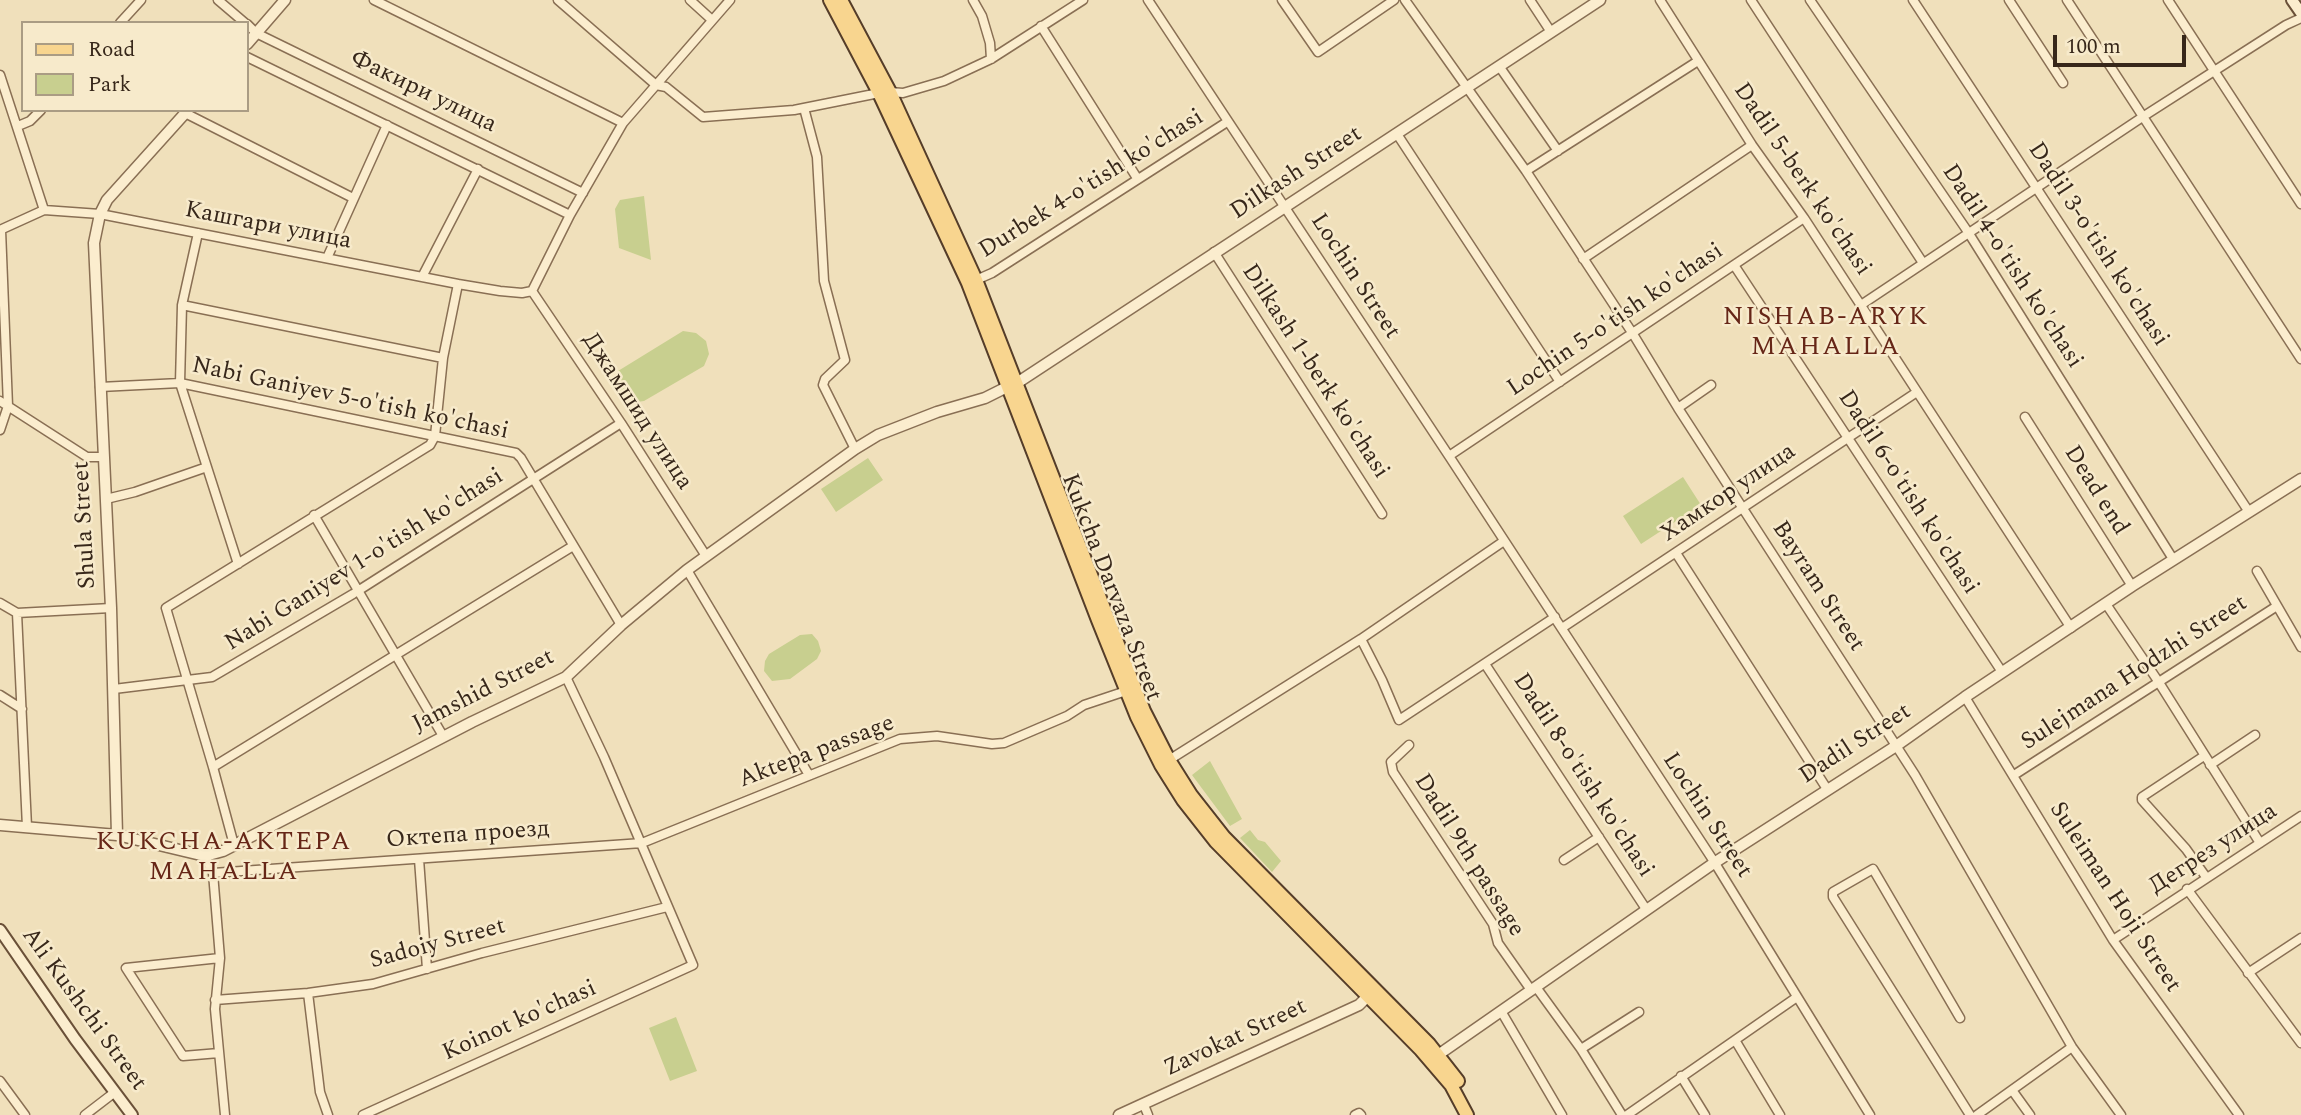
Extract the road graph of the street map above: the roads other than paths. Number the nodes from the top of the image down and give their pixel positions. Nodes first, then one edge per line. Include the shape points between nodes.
1 (141, 0) edge
2 (218, 0) edge
3 (285, 0) edge
4 (374, 0) edge
5 (558, 0) edge
6 (690, 0) edge
7 (730, 0) edge
8 (830, 0) edge
9 (841, 0) edge
10 (973, 0) edge
11 (1083, 0) edge
12 (1148, 0) edge
13 (1282, 0) edge
14 (1394, 0) edge
15 (1405, 0) edge
16 (1530, 0) edge
17 (1600, 0) edge
18 (1660, 0) edge
19 (1751, 0) edge
20 (1810, 0) edge
21 (1913, 0) edge
22 (2009, 0) edge
23 (2067, 0) edge
24 (2168, 0) edge
25 (2292, 0) edge
26 (2301, 16) edge
27 (712, 20) junction
28 (122, 21) edge
29 (242, 21) edge
30 (248, 26) edge
31 (1041, 26) junction
32 (1551, 32) junction
33 (256, 33) junction
34 (248, 43) edge
35 (248, 57) edge
36 (991, 59) junction
37 (1698, 61) junction
38 (1499, 66) junction
39 (2213, 71) junction
40 (0, 75) edge
41 (2063, 83) dead end
42 (656, 85) junction
43 (1466, 88) junction
44 (884, 93) junction
45 (804, 108) junction
46 (39, 112) edge
47 (187, 112) edge
48 (2144, 116) junction
49 (1227, 122) junction
50 (622, 123) junction
51 (387, 125) junction
52 (18, 126) junction
53 (1397, 134) junction
54 (1752, 145) junction
55 (1558, 151) junction
56 (478, 169) junction
57 (1526, 171) junction
58 (1137, 178) junction
59 (2036, 187) junction
60 (583, 193) junction
61 (353, 198) junction
62 (2301, 204) edge
63 (1285, 207) junction
64 (44, 210) junction
65 (100, 214) junction
66 (570, 215) junction
67 (1804, 218) junction
68 (1, 230) edge
69 (1968, 232) junction
70 (198, 233) junction
71 (1214, 252) junction
72 (327, 258) junction
73 (1583, 259) junction
74 (1923, 264) junction
75 (1734, 265) junction
76 (422, 277) junction
77 (972, 281) junction
78 (458, 284) junction
79 (532, 291) junction
80 (182, 305) junction
81 (1861, 305) junction
82 (1633, 334) junction
83 (443, 358) junction
84 (2301, 359) edge
85 (1560, 382) junction
86 (180, 383) junction
87 (1013, 384) junction
88 (1711, 385) dead end
89 (100, 387) junction
90 (1917, 392) junction
91 (4, 403) edge
92 (1678, 408) junction
93 (2025, 417) dead end
94 (621, 423) junction
95 (0, 430) edge
96 (435, 436) junction
97 (1848, 438) junction
98 (855, 449) junction
99 (1449, 456) junction
100 (103, 457) junction
101 (206, 467) junction
102 (532, 479) junction
103 (2301, 479) edge
104 (106, 499) junction
105 (1743, 507) junction
106 (2249, 512) junction
107 (1381, 514) dead end
108 (314, 515) junction
109 (1504, 541) junction
110 (573, 546) junction
111 (1676, 553) junction
112 (706, 556) junction
113 (2173, 559) junction
114 (238, 564) junction
115 (687, 570) junction
116 (2257, 571) dead end
117 (2132, 586) junction
118 (357, 591) junction
119 (0, 603) edge
120 (2106, 604) junction
121 (2277, 606) junction
122 (111, 608) junction
123 (17, 613) junction
124 (1555, 617) junction
125 (621, 625) junction
126 (1562, 628) junction
127 (2071, 628) junction
128 (1361, 639) junction
129 (2301, 647) edge
130 (395, 656) junction
131 (1485, 664) junction
132 (2002, 672) junction
133 (566, 677) junction
134 (2158, 681) junction
135 (186, 682) junction
136 (114, 689) junction
137 (1131, 689) junction
138 (0, 695) edge
139 (1965, 696) junction
140 (22, 709) junction
141 (2255, 735) dead end
142 (443, 736) junction
143 (1409, 745) dead end
144 (1896, 746) junction
145 (2204, 756) junction
146 (1165, 763) junction
147 (2210, 765) junction
148 (214, 767) junction
149 (809, 775) junction
150 (2014, 775) junction
151 (1827, 789) junction
152 (2301, 816) edge
153 (0, 825) edge
154 (27, 827) junction
155 (117, 835) junction
156 (1600, 837) junction
157 (2260, 843) junction
158 (642, 844) junction
159 (234, 845) junction
160 (205, 856) junction
161 (419, 859) junction
162 (1564, 860) dead end
163 (1714, 863) junction
164 (213, 873) junction
165 (2206, 877) junction
166 (2187, 890) junction
167 (667, 907) junction
168 (1646, 909) junction
169 (0, 930) edge
170 (2301, 938) edge
171 (2113, 940) junction
172 (220, 958) junction
173 (427, 969) junction
174 (2248, 973) junction
175 (1533, 988) junction
176 (308, 993) junction
177 (1371, 994) junction
178 (1797, 997) junction
179 (215, 1000) junction
180 (1501, 1011) junction
181 (1639, 1012) dead end
182 (1960, 1018) dead end
183 (1735, 1040) junction
184 (2301, 1044) edge
185 (2072, 1047) junction
186 (1581, 1049) junction
187 (219, 1053) junction
188 (1434, 1057) junction
189 (1681, 1076) junction
190 (0, 1081) edge
191 (2012, 1090) junction
192 (115, 1093) junction
193 (1146, 1110) edge
194 (25, 1115) edge
195 (85, 1115) edge
196 (132, 1115) edge
197 (225, 1115) edge
198 (328, 1115) edge
199 (363, 1115) edge
200 (1119, 1115) edge
201 (1355, 1115) edge
202 (1361, 1115) edge
203 (1467, 1115) edge
204 (1477, 1115) edge
205 (1562, 1115) edge
206 (1624, 1115) edge
207 (1705, 1115) edge
208 (1780, 1115) edge
209 (1870, 1115) edge
210 (1970, 1115) edge
211 (1977, 1115) edge
212 (2030, 1115) edge
213 (2121, 1115) edge
214 (2239, 1115) edge

1 - 28 street
2 - 29 street, Факири улица
3 - 33 street
4 - 50 street
5 - 42 street
6 - 27 street
7 - 27 street
8 - 44 main road, Kukcha Darvaza Street
9 - 44 main road, Kukcha Darvaza Street
10 - 36 street via 982,16
11 - 31 street
12 - 49 street, Lochin Street
13 - 14 street via 1318,52
15 - 43 street, Bayram Street
16 - 32 street
17 - 32 street, Dilkash Street
18 - 37 street, Dadil 5-berk ko'chasi
19 - 74 street
20 - 69 street, Dadil 4-o'tish ko'chasi
21 - 59 street, Dadil 3-o'tish ko'chasi
22 - 41 street
23 - 48 street
24 - 39 street
25 - 26 main road
26 - 39 street
27 - 42 street
30 - 33 street, Факири улица
31 - 36 street
31 - 58 street
32 - 38 street, Dilkash Street
33 - 34 street
33 - 60 street, Факири улица
35 - 51 street, Факири улица
36 - 44 street via 944,81 903,93
37 - 54 street, Dadil 5-berk ko'chasi
37 - 55 street
38 - 43 street, Dilkash Street
38 - 55 street
39 - 48 street
39 - 62 street
40 - 52 street
42 - 45 street via 666,87 708,118
42 - 50 street
43 - 53 street, Dilkash Street
43 - 57 street, Bayram Street
44 - 45 street
44 - 77 main road, Kukcha Darvaza Street
45 - 98 street via 817,157 824,281 845,360 823,385
46 - 52 street
47 - 61 street
47 - 65 street via 107,200
48 - 59 street
48 - 84 street
49 - 58 street, Durbek 4-o'tish ko'chasi
49 - 63 street, Lochin Street
50 - 60 street
51 - 56 street, Факири улица
51 - 61 street
52 - 64 street
53 - 63 street, Dilkash Street
53 - 85 street
54 - 67 street, Dadil 5-berk ko'chasi
54 - 73 street
55 - 57 street
56 - 66 street, Факири улица
56 - 76 street
57 - 73 street, Bayram Street
58 - 77 street, Durbek 4-o'tish ko'chasi via 992,273
59 - 69 street
59 - 106 street, Dadil 3-o'tish ko'chasi
60 - 66 street
61 - 72 street
63 - 71 street, Dilkash Street
63 - 99 street, Lochin Street
64 - 65 street, Кашгари улица
64 - 68 street, Кашгари улица
65 - 70 street, Кашгари улица
65 - 89 street, Shula Street via 94,243
66 - 79 street
67 - 75 street, Lochin 5-o'tish ko'chasi
67 - 81 street, Dadil 5-berk ko'chasi
68 - 91 street
69 - 74 street
69 - 113 street, Dadil 4-o'tish ko'chasi
70 - 72 street, Кашгари улица
70 - 80 street
71 - 87 street, Dilkash Street
71 - 107 street, Dilkash 1-berk ko'chasi
72 - 76 street, Кашгари улица
73 - 82 street, Bayram Street
74 - 81 street
75 - 82 street, Lochin 5-o'tish ko'chasi
75 - 97 street, Dadil 6-o'tish ko'chasi
76 - 78 street, Кашгари улица
77 - 87 main road, Kukcha Darvaza Street
78 - 79 street, Кашгари улица
78 - 83 street
79 - 94 street, Джамшид улица
80 - 83 street
80 - 86 street
81 - 90 street, Dadil 5-berk ko'chasi
82 - 85 street, Lochin 5-o'tish ko'chasi
82 - 92 street, Bayram Street
83 - 96 street
85 - 99 street, Lochin 5-o'tish ko'chasi
86 - 89 street, Nabi Ganiyev 5-o'tish ko'chasi
86 - 96 street, Nabi Ganiyev 5-o'tish ko'chasi
86 - 101 street
87 - 98 street, Jamshid Street via 878,435
87 - 137 main road, Kukcha Darvaza Street
88 - 92 street
89 - 100 street, Shula Street
90 - 97 street, Хамкор улица
90 - 127 street, Dadil 5-berk ko'chasi
91 - 95 street
91 - 100 street via 87,457
92 - 105 street, Bayram Street
93 - 117 street, Dead end
94 - 102 street, Nabi Ganiyev 1-o'tish ko'chasi
94 - 112 street, Джамшид улица
96 - 102 street, Nabi Ganiyev 5-o'tish ko'chasi via 516,453
96 - 108 street via 430,445
97 - 105 street, Хамкор улица
97 - 132 street, Dadil 6-o'tish ko'chasi
98 - 112 street, Jamshid Street
99 - 109 street, Lochin Street
100 - 104 street, Shula Street
101 - 104 street
101 - 114 street
102 - 110 street, Nabi Ganiyev 5-o'tish ko'chasi
102 - 118 street, Nabi Ganiyev 1-o'tish ko'chasi
103 - 106 street, Dadil Street
104 - 122 street, Shula Street
105 - 111 street, Хамкор улица
105 - 144 street, Bayram Street
106 - 113 street, Dadil Street
108 - 114 street
108 - 118 street
109 - 124 street, Lochin Street
109 - 128 street
110 - 125 street, Nabi Ganiyev 5-o'tish ko'chasi
110 - 130 street
111 - 126 street, Хамкор улица
111 - 151 street
112 - 115 street, Jamshid Street
113 - 117 street, Dadil Street
114 - 135 street via 166,608
115 - 125 street, Jamshid Street
115 - 149 street
116 - 121 street
117 - 120 street, Dadil Street
118 - 130 street
118 - 135 street, Nabi Ganiyev 1-o'tish ko'chasi via 212,677
119 - 123 street
120 - 127 street, Dadil Street
120 - 134 street
121 - 129 street
121 - 134 street, Sulejmana Hodzhi Street
122 - 123 street
122 - 136 street, Shula Street
123 - 140 street
124 - 126 street, Lochin Street
124 - 131 street
125 - 133 street, Jamshid Street
126 - 163 street, Lochin Street
127 - 132 street, Dadil Street
128 - 131 street via 1399,720
128 - 146 street
130 - 142 street
130 - 148 street
131 - 156 street, Dadil 8-o'tish ko'chasi
132 - 139 street, Dadil Street
133 - 142 street, Jamshid Street
133 - 158 street
134 - 145 street
134 - 150 street, Sulejmana Hodzhi Street
135 - 136 street, Nabi Ganiyev 1-o'tish ko'chasi
135 - 148 street
136 - 155 street, Shula Street
137 - 146 main road, Kukcha Darvaza Street
137 - 149 street, Aktepa passage via 1084,705 1004,743 937,736 900,739
138 - 140 street
139 - 144 street, Dadil Street
139 - 150 street, Suleiman Hoji Street
140 - 154 street
141 - 147 street
142 - 159 street, Jamshid Street
143 - 175 street, Dadil 9th passage via 1391,762 1393,772 1493,924 1498,943
144 - 151 street, Dadil Street
144 - 185 street, Bayram Street
145 - 147 street
145 - 165 street via 2142,800
146 - 177 main road, Kukcha Darvaza Street via 1224,836
147 - 157 street
148 - 159 street
149 - 158 street, Aktepa passage
150 - 171 street, Suleiman Hoji Street
151 - 163 street, Dadil Street
152 - 157 street, Дегрез улица
153 - 154 street
154 - 155 street
155 - 160 street
156 - 162 street
156 - 168 street, Dadil 8-o'tish ko'chasi
157 - 165 street, Дегрез улица
158 - 161 street, Октепа проезд
158 - 167 street
159 - 160 street, Jamshid Street
160 - 164 street
161 - 164 street, Октепа проезд
161 - 173 street
163 - 168 street, Dadil Street
163 - 178 street, Lochin Street
164 - 172 street
165 - 166 street, Дегрез улица
166 - 171 street, Дегрез улица
166 - 174 street
167 - 173 street, Sadoiy Street
167 - 199 street, Koinot ko'chasi via 693,965
168 - 175 street, Dadil Street
169 - 192 main road, Ali Kushchi Street
170 - 174 street
171 - 214 street, Suleiman Hoji Street
172 - 179 street
172 - 187 street via 126,968 183,1056
173 - 176 street, Sadoiy Street via 373,984
174 - 184 street
175 - 180 street, Dadil Street
175 - 186 street
176 - 179 street, Sadoiy Street
176 - 198 street via 320,1092
177 - 188 main road, Kukcha Darvaza Street
177 - 193 street, Zavokat Street via 1359,1005
178 - 183 street
178 - 209 street, Lochin Street
179 - 187 street
180 - 188 street, Dadil Street
180 - 205 street
181 - 186 street
182 - 210 street via 1873,869 1833,892
183 - 189 street
183 - 208 street
185 - 191 street
185 - 213 street, Bayram Street
186 - 206 street
187 - 197 street
188 - 203 main road, Kukcha Darvaza Street
188 - 204 main road, Kukcha Darvaza Street via 1457,1081
189 - 206 street
189 - 207 street
190 - 194 street
191 - 211 street
191 - 212 street
192 - 195 street
192 - 196 main road, Ali Kushchi Street
193 - 200 street, Zavokat Street
201 - 202 street

